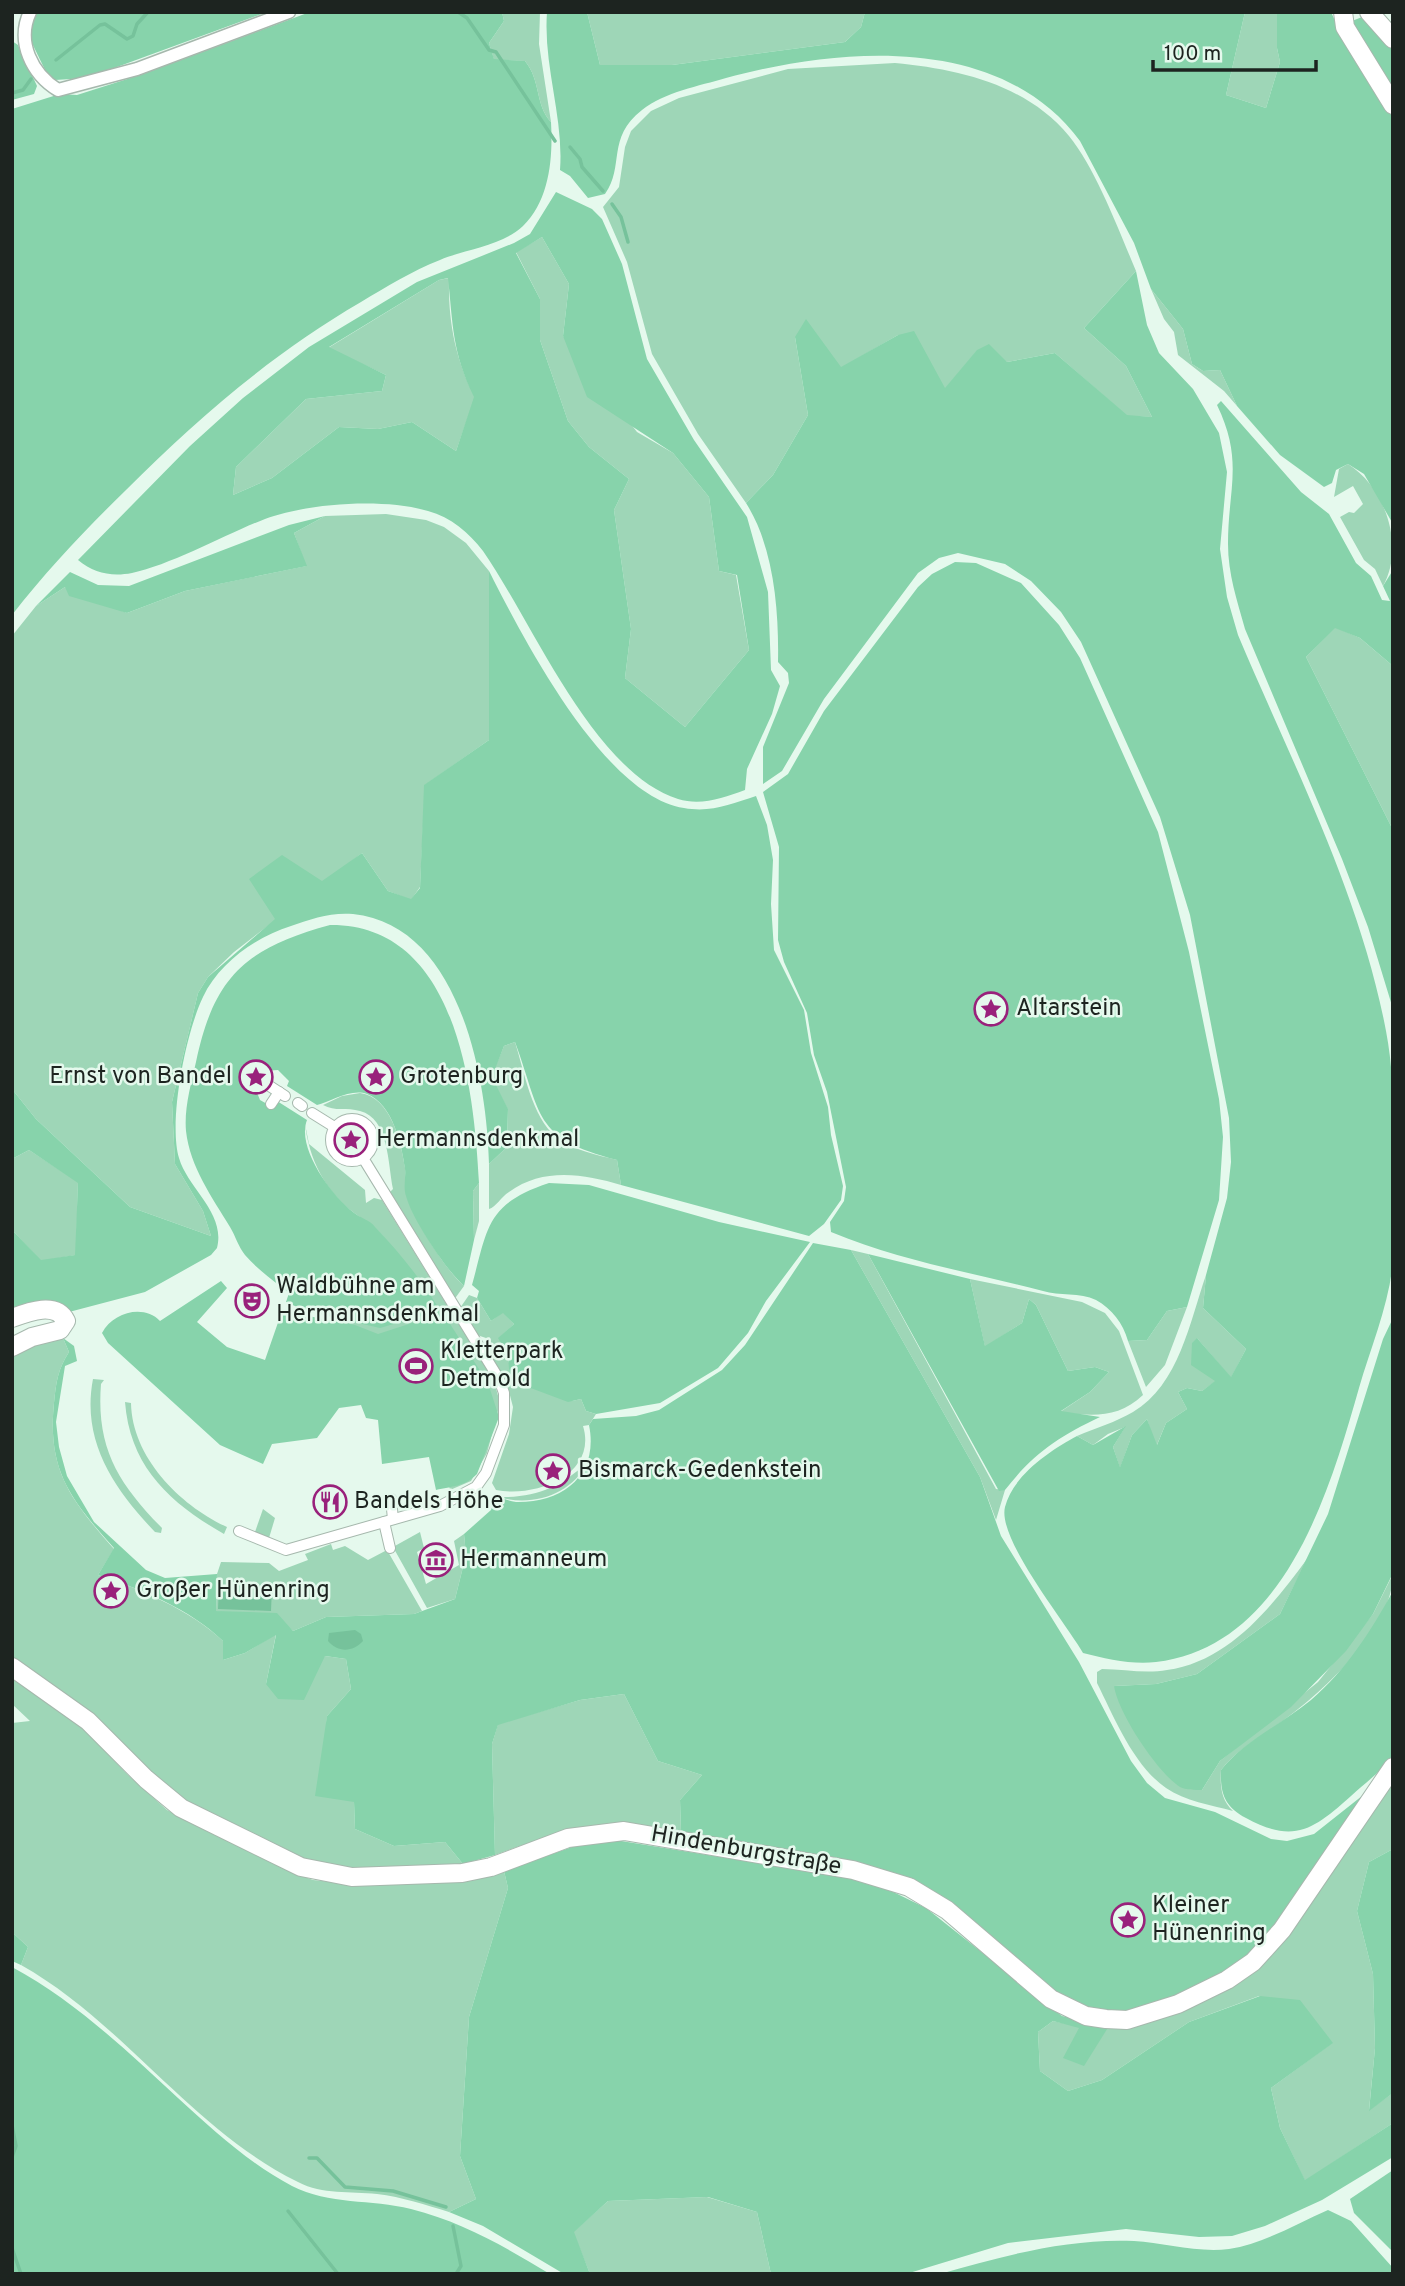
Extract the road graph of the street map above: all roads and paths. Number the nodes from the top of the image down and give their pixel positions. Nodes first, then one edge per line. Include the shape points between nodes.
1 (30, 12) edge
2 (289, 12) edge
3 (1343, 12) edge
4 (1369, 12) edge
5 (1393, 39) edge
6 (1393, 105) edge
7 (268, 1085) dead end
8 (297, 1103) junction
9 (271, 1104) dead end
10 (335, 1128) junction
11 (363, 1158) junction
12 (12, 1318) edge
13 (12, 1347) edge
14 (391, 1499) dead end
15 (388, 1521) junction
16 (239, 1531) dead end
17 (390, 1548) dead end
18 (12, 1667) edge
19 (1393, 1767) edge

1 - 2 street via 25,45 37,73 58,90 137,69
3 - 6 main road via 1345,27
4 - 5 main road
7 - 8 street
8 - 9 street
8 - 10 street
10 - 11 street via 332,1146 346,1158
10 - 11 street via 346,1120 360,1121 370,1129 371,1142
11 - 15 street via 406,1234 500,1377 509,1403 483,1486 440,1506
12 - 13 main road via 47,1310 58,1312 66,1321 60,1331
14 - 15 street
15 - 16 street via 286,1550
15 - 17 street
18 - 19 main road, Hindenburgstraße via 88,1721 181,1808 309,1870 368,1878 462,1873 568,1838 624,1831 852,1870 909,1887 956,1917 1051,1999 1086,2016 1107,2019 1138,2017 1178,2004 1253,1962 1282,1930

